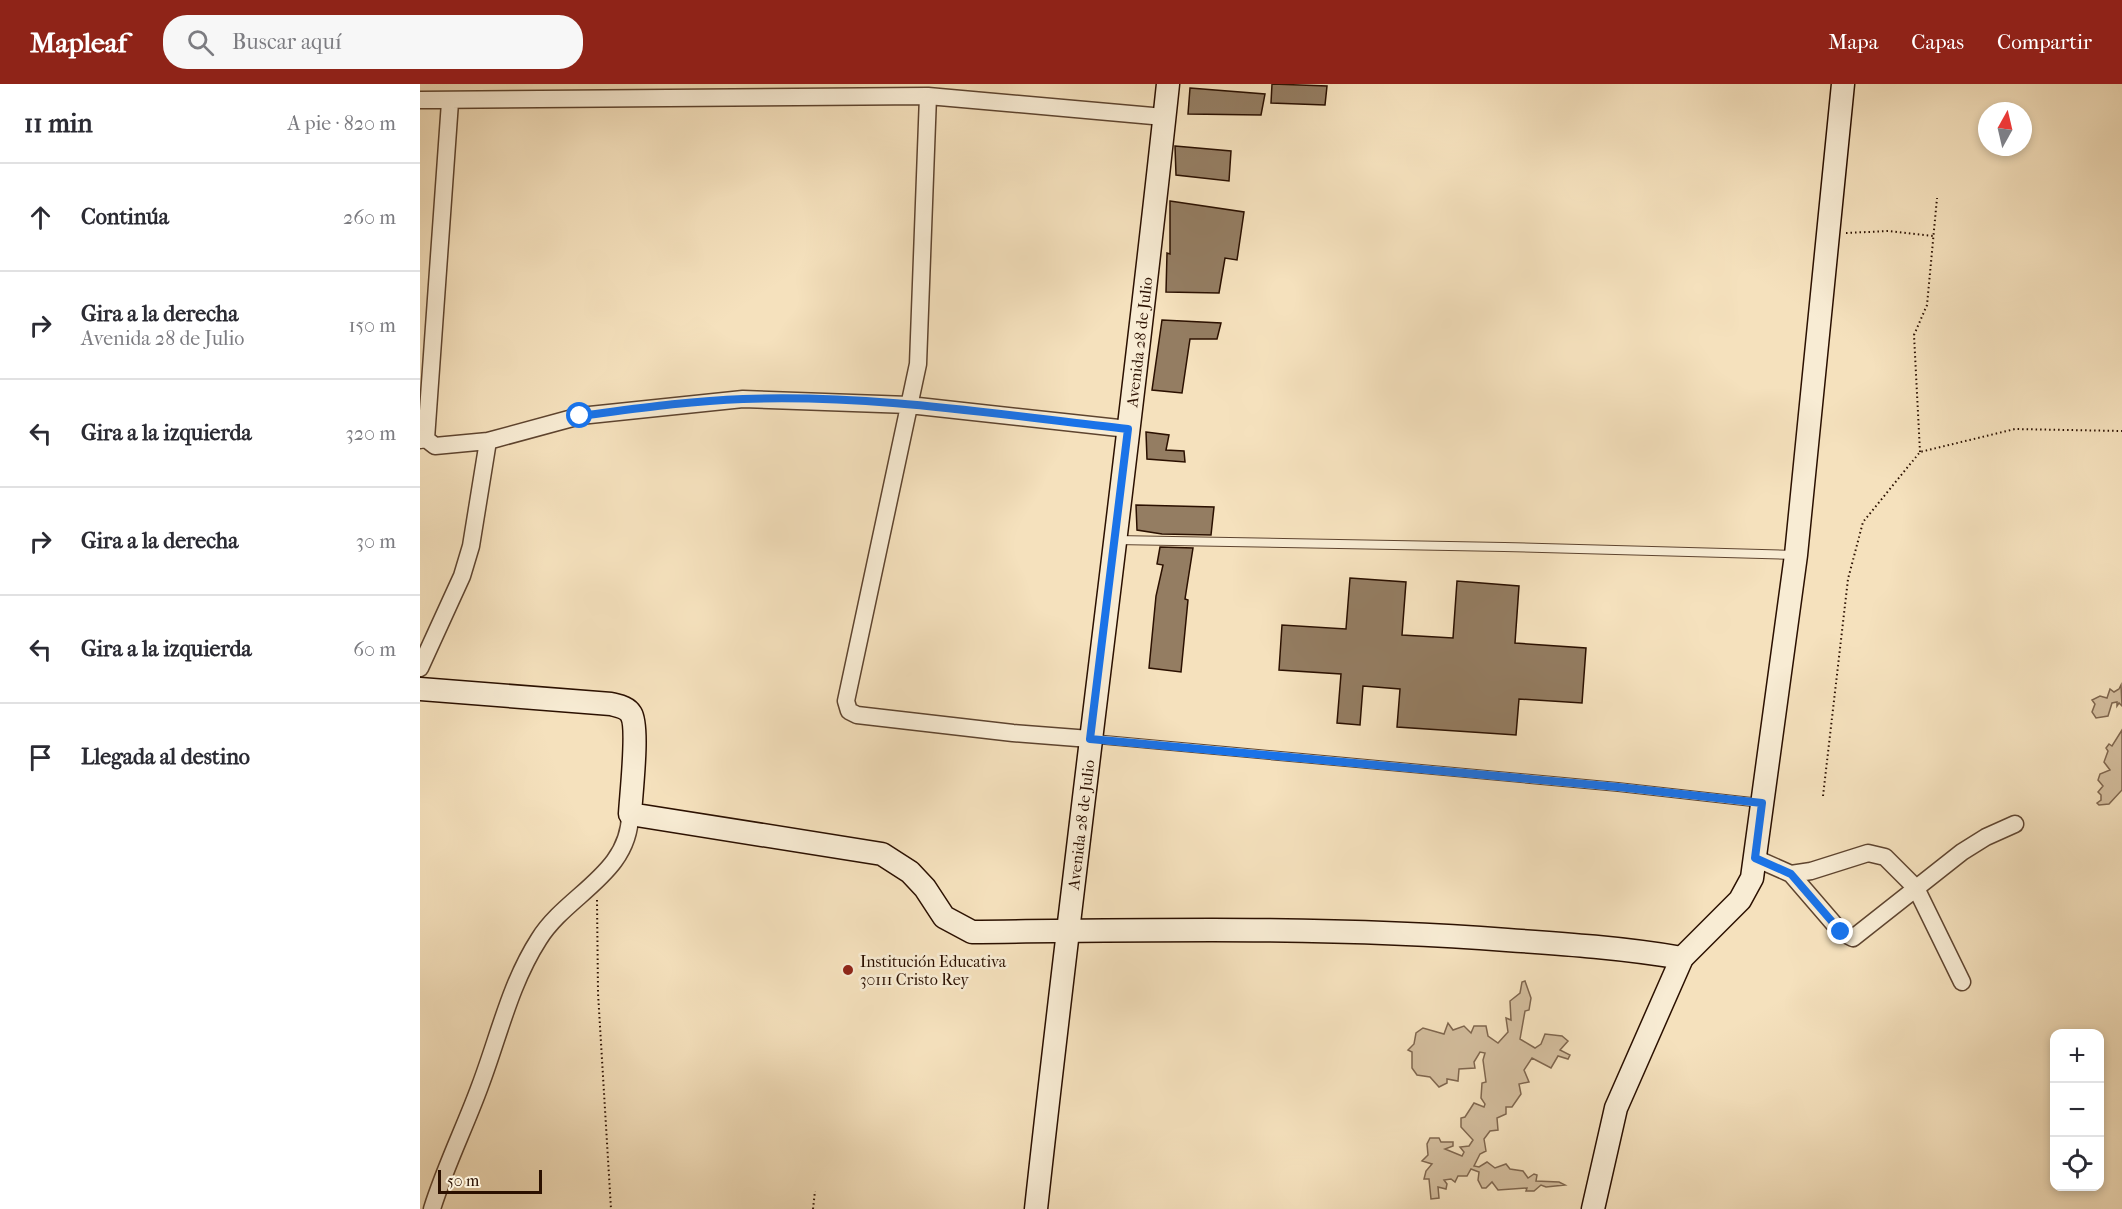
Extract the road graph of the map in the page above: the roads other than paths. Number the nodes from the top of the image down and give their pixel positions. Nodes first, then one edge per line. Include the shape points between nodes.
1 (1168, 84) edge
2 (1843, 84) edge
3 (928, 96) junction
4 (420, 100) edge
5 (450, 102) junction
6 (1164, 117) junction
7 (909, 405) junction
8 (1128, 429) junction
9 (423, 440) edge
10 (488, 441) junction
11 (1115, 540) junction
12 (1796, 555) junction
13 (420, 668) edge
14 (420, 689) edge
15 (1090, 739) junction
16 (1762, 803) junction
17 (630, 814) junction
18 (2015, 824) dead end
19 (1755, 858) junction
20 (1791, 874) junction
21 (1916, 888) junction
22 (1066, 931) junction
23 (1682, 958) junction
24 (1962, 981) dead end
25 (432, 1209) edge
26 (1036, 1209) edge
27 (1593, 1209) edge

1 - 6 street, Avenida 28 de Julio
2 - 12 street
3 - 5 street
3 - 6 street
3 - 7 street via 918,364
4 - 5 street
5 - 9 street
6 - 8 street, Avenida 28 de Julio
7 - 8 street
7 - 10 street via 743,399 580,416
7 - 15 street via 846,701 849,711 857,715
8 - 11 street, Avenida 28 de Julio
9 - 10 street via 435,446
10 - 13 street via 471,546 462,576
11 - 12 lane
11 - 15 street, Avenida 28 de Julio
12 - 16 street
14 - 17 street via 611,704 627,709 633,716 634,731
15 - 16 lane
15 - 22 street, Avenida 28 de Julio
16 - 19 street
17 - 22 street via 882,854 910,872 944,917 972,932
17 - 25 street via 627,839 616,860 597,882 562,910 540,936 522,968
18 - 21 street via 1986,837
19 - 20 street
19 - 23 street via 1752,879 1740,900
20 - 21 street via 1868,853 1885,857
20 - 21 street via 1841,932 1853,938
21 - 24 street
22 - 23 street via 1400,932 1626,949
22 - 26 street, Avenida 28 de Julio
23 - 27 street via 1616,1108

